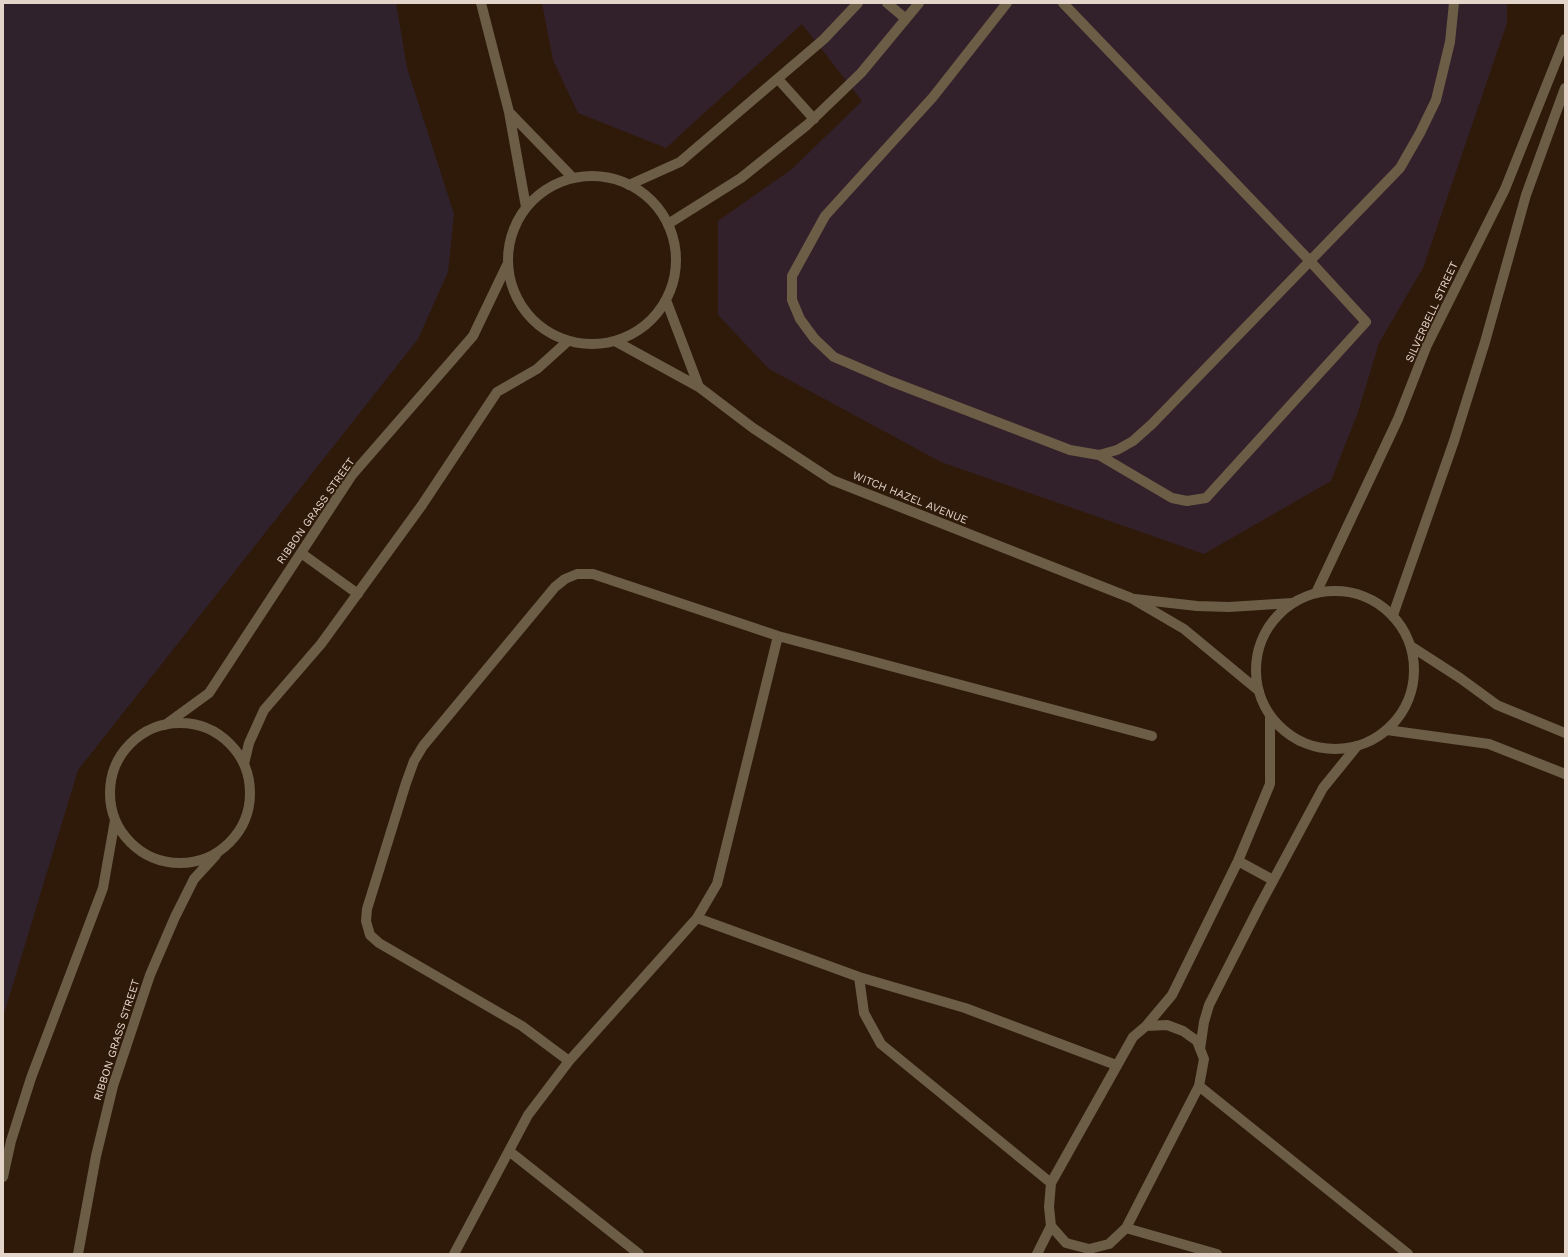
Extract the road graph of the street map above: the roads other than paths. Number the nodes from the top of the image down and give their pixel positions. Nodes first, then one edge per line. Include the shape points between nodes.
1 (481, 3) edge
2 (858, 3) edge
3 (887, 3) edge
4 (919, 3) edge
5 (1007, 3) edge
6 (1063, 3) edge
7 (1454, 3) edge
8 (906, 19) junction
9 (1565, 39) edge
10 (778, 79) junction
11 (1565, 88) edge
12 (509, 112) junction
13 (814, 119) junction
14 (573, 178) junction
15 (629, 185) junction
16 (526, 207) junction
17 (668, 224) junction
18 (1310, 260) junction
19 (507, 265) junction
20 (666, 300) junction
21 (568, 341) junction
22 (615, 341) junction
23 (699, 387) junction
24 (1099, 455) junction
25 (301, 553) junction
26 (1316, 593) junction
27 (358, 594) junction
28 (1131, 598) junction
29 (1292, 603) junction
30 (1392, 615) junction
31 (778, 636) junction
32 (1412, 647) junction
33 (1259, 690) junction
34 (1270, 716) junction
35 (165, 725) junction
36 (1387, 730) junction
37 (1565, 733) edge
38 (1152, 736) dead end
39 (1357, 746) junction
40 (244, 764) junction
41 (1565, 774) edge
42 (115, 820) junction
43 (220, 851) junction
44 (1238, 861) junction
45 (1273, 880) junction
46 (697, 918) junction
47 (859, 977) junction
48 (1146, 1026) junction
49 (1200, 1049) junction
50 (569, 1061) junction
51 (1116, 1064) junction
52 (1199, 1086) junction
53 (509, 1151) junction
54 (3, 1177) edge
55 (1051, 1183) junction
56 (1051, 1226) junction
57 (1126, 1228) junction
58 (1075, 1250) edge
59 (78, 1254) edge
60 (454, 1254) edge
61 (639, 1254) edge
62 (1037, 1254) edge
63 (1217, 1254) edge
64 (1408, 1254) edge

1 - 12 street
2 - 10 street via 824,40
3 - 8 street
4 - 8 street
5 - 24 street via 933,97 825,216 792,276 792,300 800,319 814,338 834,357 1070,450
6 - 18 street
7 - 18 street via 1450,42 1436,100 1420,133 1400,168
8 - 13 street via 861,72
9 - 26 street, SILVERBELL STREET via 1504,189 1427,345 1398,419
10 - 13 street
10 - 15 street via 680,162
11 - 30 street via 1526,195 1454,441
12 - 14 street
12 - 16 street
13 - 17 street via 741,178
14 - 15 street via 611,178
14 - 16 street via 555,184
15 - 17 street via 652,201
16 - 19 street via 515,224
17 - 20 street via 675,249 674,275
18 - 24 street via 1152,424 1133,441 1117,450
18 - 24 street via 1366,322 1206,498 1187,501 1172,498
19 - 21 street via 513,291 526,312 545,330
19 - 25 street, RIBBON GRASS STREET via 473,336 352,475
20 - 22 street via 652,318 635,332
20 - 23 street
21 - 22 street via 591,344
21 - 27 street, RIBBON GRASS STREET via 537,369 497,392 422,505
22 - 23 street, WITCH HAZEL AVENUE
23 - 28 street, WITCH HAZEL AVENUE via 753,428 832,480
25 - 27 street
25 - 35 street, RIBBON GRASS STREET via 209,693
26 - 29 street
26 - 30 street via 1332,590 1349,592 1380,604
27 - 40 street, RIBBON GRASS STREET via 321,644 264,710 249,743
28 - 29 street, WITCH HAZEL AVENUE via 1229,607
28 - 33 street, WITCH HAZEL AVENUE via 1184,629
29 - 33 street via 1274,620 1261,642 1256,666
30 - 32 street via 1404,630
31 - 38 street
31 - 46 street via 717,884
31 - 50 street via 593,574 577,574 555,587 423,746 414,761 367,909 366,921 370,934 379,943 522,1026
32 - 36 street via 1415,670 1412,692 1402,713
32 - 37 street via 1497,705
33 - 34 street
34 - 39 street via 1288,733 1309,744 1333,749
34 - 44 street via 1270,784
35 - 40 street, RIBBON GRASS STREET via 189,724 212,731 231,745
35 - 42 street, RIBBON GRASS STREET via 142,734 124,750 113,772 109,796
36 - 39 street via 1373,740
36 - 41 street via 1489,744
39 - 45 street via 1323,788
40 - 43 street, RIBBON GRASS STREET via 250,788 248,812 238,833
42 - 43 street, RIBBON GRASS STREET via 128,841 148,856 173,863 198,861
42 - 54 street, RIBBON GRASS STREET via 103,888 31,1078 11,1141
43 - 59 street, RIBBON GRASS STREET via 194,879 150,975 112,1094 96,1156
44 - 45 street
44 - 48 street via 1172,995
45 - 49 street via 1209,1005
46 - 47 street
46 - 50 street
47 - 51 street via 965,1008
47 - 55 street via 864,1014 881,1044
48 - 49 street via 1167,1025 1183,1031 1198,1041
48 - 51 street via 1133,1037
49 - 52 street via 1204,1059
50 - 53 street via 528,1115
51 - 55 street
52 - 57 street
52 - 64 street
53 - 60 street
53 - 61 street
55 - 56 street
56 - 58 street
56 - 62 street
57 - 58 street via 1109,1244
57 - 63 street

